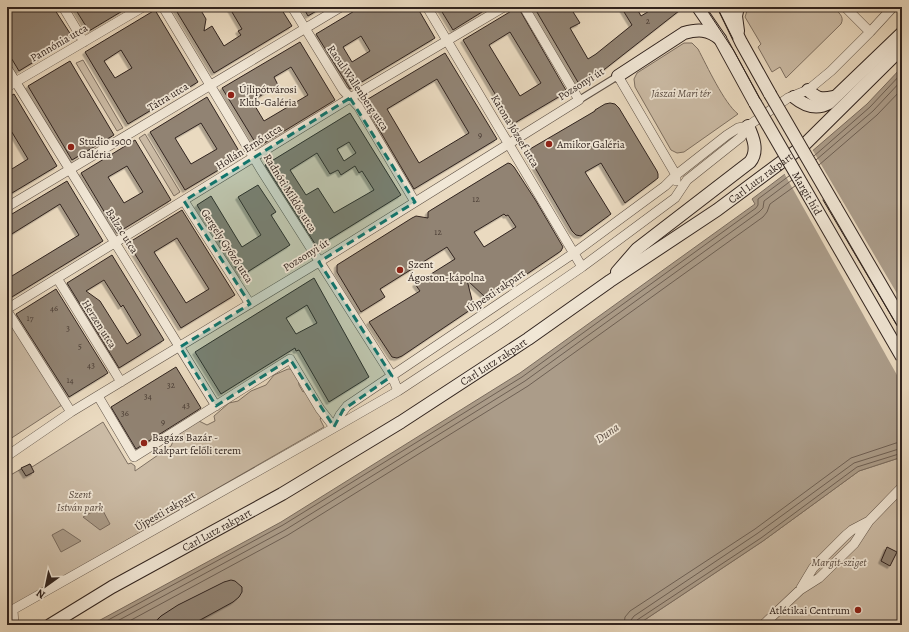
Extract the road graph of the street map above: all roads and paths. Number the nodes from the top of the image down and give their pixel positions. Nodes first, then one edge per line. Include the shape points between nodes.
1 (63, 7) edge
2 (143, 7) edge
3 (163, 7) edge
4 (292, 7) edge
5 (341, 7) edge
6 (427, 7) edge
7 (504, 7) edge
8 (524, 7) edge
9 (698, 7) edge
10 (845, 7) edge
11 (893, 7) edge
12 (732, 11) edge
13 (305, 28) junction
14 (710, 29) junction
15 (870, 32) junction
16 (902, 33) edge
17 (447, 40) junction
18 (84, 42) junction
19 (902, 48) edge
20 (7, 68) edge
21 (618, 76) junction
22 (15, 82) junction
23 (210, 85) junction
24 (7, 87) edge
25 (808, 90) junction
26 (836, 96) junction
27 (794, 97) junction
28 (350, 98) junction
29 (579, 100) junction
30 (748, 126) junction
31 (509, 144) junction
32 (254, 158) junction
33 (70, 170) junction
34 (676, 175) junction
35 (675, 198) junction
36 (184, 201) junction
37 (415, 202) junction
38 (7, 207) edge
39 (115, 243) junction
40 (574, 253) junction
41 (319, 262) junction
42 (582, 267) junction
43 (57, 278) junction
44 (610, 281) junction
45 (250, 304) junction
46 (7, 310) edge
47 (902, 320) edge
48 (180, 347) junction
49 (902, 358) edge
50 (392, 376) junction
51 (121, 382) junction
52 (398, 391) junction
53 (98, 396) junction
54 (216, 406) junction
55 (71, 412) junction
56 (334, 427) junction
57 (7, 456) edge
58 (902, 487) edge
59 (10, 611) edge
60 (14, 625) edge
61 (50, 625) edge
62 (763, 625) edge

1 - 18 street
2 - 18 street, Pannónia utca
3 - 23 street, Radnóti Miklós utca
4 - 13 street, Raoul Wallenberg utca
5 - 13 street, Tátra utca
6 - 17 street, Katona József utca
7 - 17 street, Hollán Ernő utca
8 - 29 street
9 - 14 main road, Margit híd
10 - 15 street
11 - 15 street
12 - 47 main road, Margit híd, bridge via 741,42
13 - 23 street, Tátra utca
13 - 28 street, Raoul Wallenberg utca via 342,90
14 - 21 main road via 684,33
14 - 49 main road, Margit híd, bridge via 720,39
15 - 25 street
16 - 26 main road
17 - 28 street, Hollán Ernő utca
17 - 31 street, Katona József utca
18 - 22 street, Pannónia utca
19 - 44 main road, Carl Lutz rakpart via 803,146 716,210
20 - 22 street, Balzac utca
21 - 29 street, Pozsonyi út
21 - 34 street
22 - 24 street, Pannónia utca
22 - 33 street, Balzac utca
23 - 32 street, Radnóti Miklós utca
23 - 33 street, Tátra utca
25 - 26 main road via 815,97 824,100
25 - 27 street
26 - 27 main road via 824,105 811,107
27 - 30 street via 788,98
28 - 32 street, Hollán Ernő utca
28 - 37 street, Raoul Wallenberg utca via 358,106
29 - 31 street, Pozsonyi út
30 - 34 street via 738,128 727,135
30 - 35 street via 741,137 687,180
30 - 44 main road via 755,148 750,162 637,249
31 - 37 street, Pozsonyi út
31 - 40 street, Katona József utca
32 - 36 street, Hollán Ernő utca
32 - 41 street, Radnóti Miklós utca
33 - 38 street, Tátra utca
33 - 39 street, Balzac utca
34 - 35 street
34 - 40 street, Újpesti rakpart via 665,186
35 - 42 street, Újpesti rakpart
36 - 39 street, Hollán Ernő utca
36 - 45 street, Gergely Győző utca
37 - 41 street, Pozsonyi út
39 - 43 street, Hollán Ernő utca
39 - 48 street, Balzac utca
40 - 42 street, Katona József utca
40 - 50 street, Újpesti rakpart
41 - 45 street, Pozsonyi út
41 - 50 street, Radnóti Miklós utca
42 - 52 street, Újpesti rakpart
43 - 46 street, Hollán Ernő utca
43 - 51 street, Herzen utca
44 - 61 main road, Carl Lutz rakpart via 528,339 359,448 266,504 112,587
45 - 48 street, Pozsonyi út
46 - 55 street
48 - 51 street, Pozsonyi út
48 - 54 street, Balzac utca
50 - 52 street, Radnóti Miklós utca
50 - 56 street, Újpesti rakpart via 347,406
51 - 53 street, Pozsonyi út
52 - 56 street, Újpesti rakpart
53 - 54 street via 134,457
53 - 55 street, Pozsonyi út
54 - 56 street via 290,360
55 - 57 street, Pozsonyi út
56 - 59 street, Újpesti rakpart
58 - 62 street via 869,521 852,530 817,564 800,590
59 - 60 street

